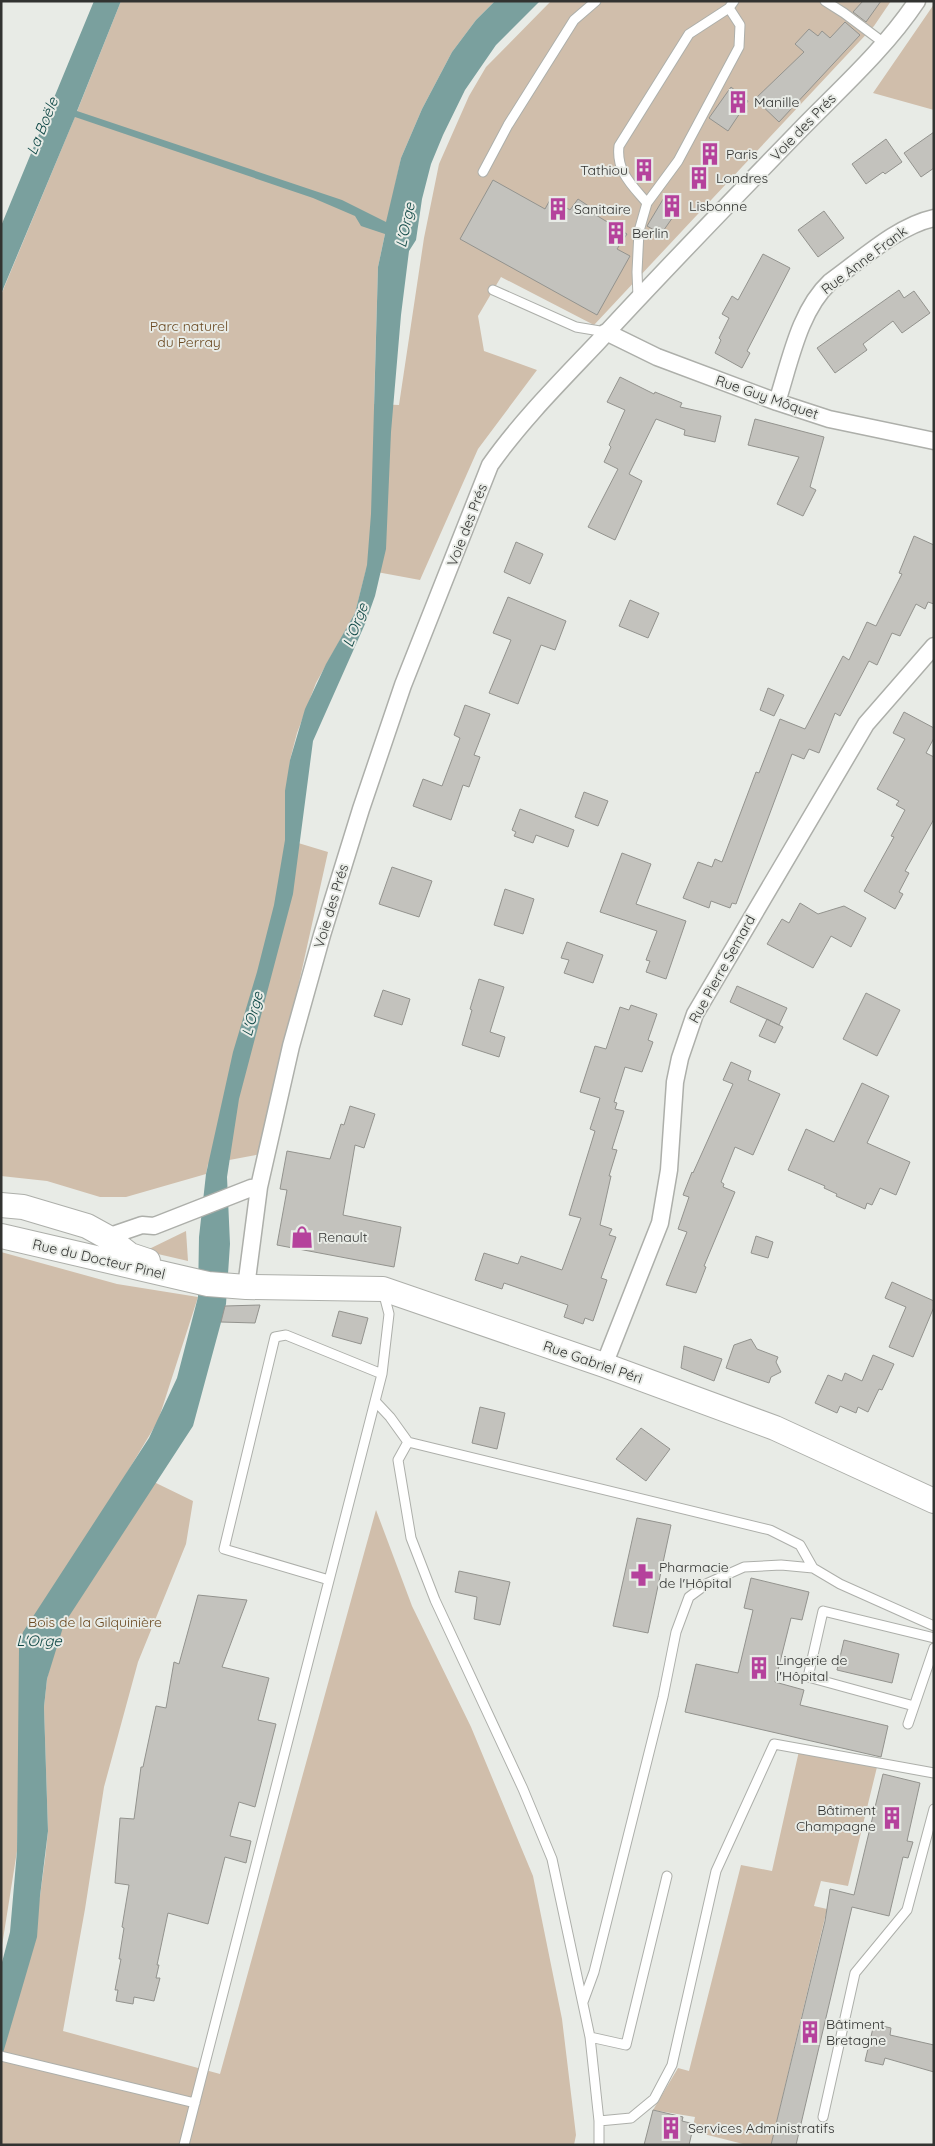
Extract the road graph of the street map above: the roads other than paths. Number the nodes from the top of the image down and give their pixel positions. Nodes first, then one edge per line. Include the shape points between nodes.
1 (596, 1) edge
2 (825, 1) edge
3 (917, 1) edge
4 (732, 5) edge
5 (884, 43) junction
6 (483, 172) dead end
7 (647, 203) junction
8 (934, 218) edge
9 (493, 290) dead end
10 (638, 297) junction
11 (606, 332) junction
12 (778, 402) junction
13 (934, 441) edge
14 (934, 646) edge
15 (255, 1187) junction
16 (1, 1205) edge
17 (1, 1236) edge
18 (111, 1240) junction
19 (86, 1256) junction
20 (189, 1280) junction
21 (242, 1287) junction
22 (383, 1289) junction
23 (604, 1365) junction
24 (382, 1374) junction
25 (375, 1402) junction
26 (408, 1442) junction
27 (934, 1501) edge
28 (813, 1568) junction
29 (329, 1580) junction
30 (934, 1626) edge
31 (934, 1638) edge
32 (934, 1648) edge
33 (914, 1706) junction
34 (908, 1724) dead end
35 (934, 1773) edge
36 (934, 1809) edge
37 (667, 1876) dead end
38 (583, 2002) junction
39 (590, 2037) junction
40 (1, 2056) edge
41 (195, 2103) junction
42 (823, 2117) dead end
43 (599, 2121) junction
44 (184, 2145) edge
45 (599, 2145) edge

1 - 6 lane via 574,20 508,125
2 - 5 lane
3 - 5 street, Voie des Prés
4 - 7 lane via 740,26 739,46 678,161
4 - 7 lane via 689,34 619,146 618,160 628,181
5 - 10 street, Voie des Prés
7 - 10 lane via 639,232
8 - 12 street, Rue Anne Frank via 905,228 819,292 806,316
9 - 11 lane via 576,327
10 - 11 street, Voie des Prés
11 - 12 street, Rue Guy Môquet via 657,358
11 - 15 street, Voie des Prés via 534,410 490,465 403,685 361,809 322,935
12 - 13 street, Rue Guy Môquet via 829,419
14 - 23 street, Rue Pierre Semard via 866,724 694,1014 675,1082 670,1170 660,1223
15 - 18 street via 154,1226 145,1234
15 - 21 street, Voie des Prés
16 - 18 main road, Rue du Docteur Pinel via 23,1207 87,1226
17 - 19 main road, Rue du Docteur Pinel
18 - 19 street
18 - 20 main road, Rue du Docteur Pinel via 130,1255 154,1262
19 - 20 main road, Rue du Docteur Pinel
20 - 21 main road, Rue du Docteur Pinel
21 - 22 main road, Rue Gabriel Péri
22 - 23 main road, Rue Gabriel Péri
22 - 24 lane via 389,1314
23 - 27 main road, Rue Gabriel Péri via 776,1428
24 - 25 lane
24 - 29 lane via 286,1335 275,1337 224,1549
25 - 26 lane
25 - 29 lane
26 - 28 lane via 770,1530 800,1545
26 - 38 lane via 398,1460 411,1538 434,1600 523,1789 552,1859
28 - 30 lane via 840,1584
28 - 38 lane via 781,1565 744,1567 708,1583 689,1598 676,1632 663,1697 594,1972
29 - 41 lane
31 - 33 lane via 823,1611 808,1677
32 - 33 lane
33 - 34 lane
35 - 43 lane via 774,1744 716,1871 672,2065 654,2099 630,2118
36 - 42 lane via 907,1910 855,1973
37 - 39 lane via 626,2045
38 - 39 lane
39 - 43 lane
40 - 41 lane
41 - 44 lane
43 - 45 lane

